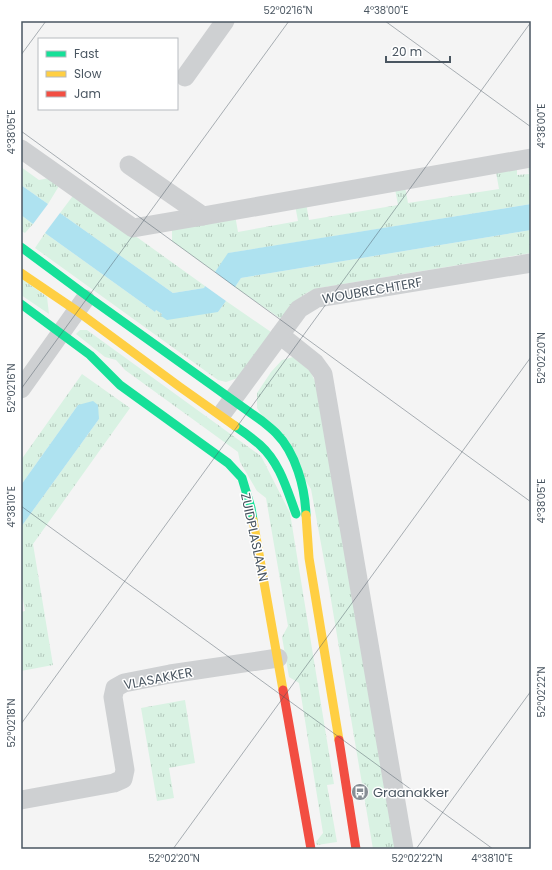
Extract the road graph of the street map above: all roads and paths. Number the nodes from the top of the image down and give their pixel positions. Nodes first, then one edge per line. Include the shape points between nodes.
1 (216, 24) edge
2 (184, 77) dead end
3 (21, 149) edge
4 (531, 158) edge
5 (129, 165) dead end
6 (203, 216) junction
7 (21, 247) edge
8 (531, 263) edge
9 (21, 273) edge
10 (82, 303) junction
11 (21, 304) edge
12 (61, 334) junction
13 (280, 335) junction
14 (21, 389) edge
15 (232, 400) junction
16 (221, 416) junction
17 (309, 558) junction
18 (278, 658) junction
19 (21, 800) edge
20 (311, 849) edge
21 (356, 849) edge
22 (404, 849) edge

1 - 2 street
3 - 6 street via 133,228
4 - 6 street
5 - 6 street
7 - 10 street
8 - 13 street, WOUBRECHTERF via 317,298 299,309
9 - 10 street
10 - 12 street
10 - 15 street
10 - 16 street
11 - 12 street, ZUIDPLASLAAN
12 - 14 street
12 - 18 street, ZUIDPLASLAAN via 90,355 120,385 228,463 242,478 251,508
13 - 15 street, WOUBRECHTERF
13 - 22 street via 315,363 323,374
15 - 16 street, WOUBRECHTERF
15 - 17 street via 277,434 288,449 299,473 306,508
16 - 17 street via 261,446 271,458 284,480
17 - 21 street
18 - 19 street, VLASAKKER via 124,683 115,688 113,697 125,770 123,779 114,783
18 - 20 street, ZUIDPLASLAAN

